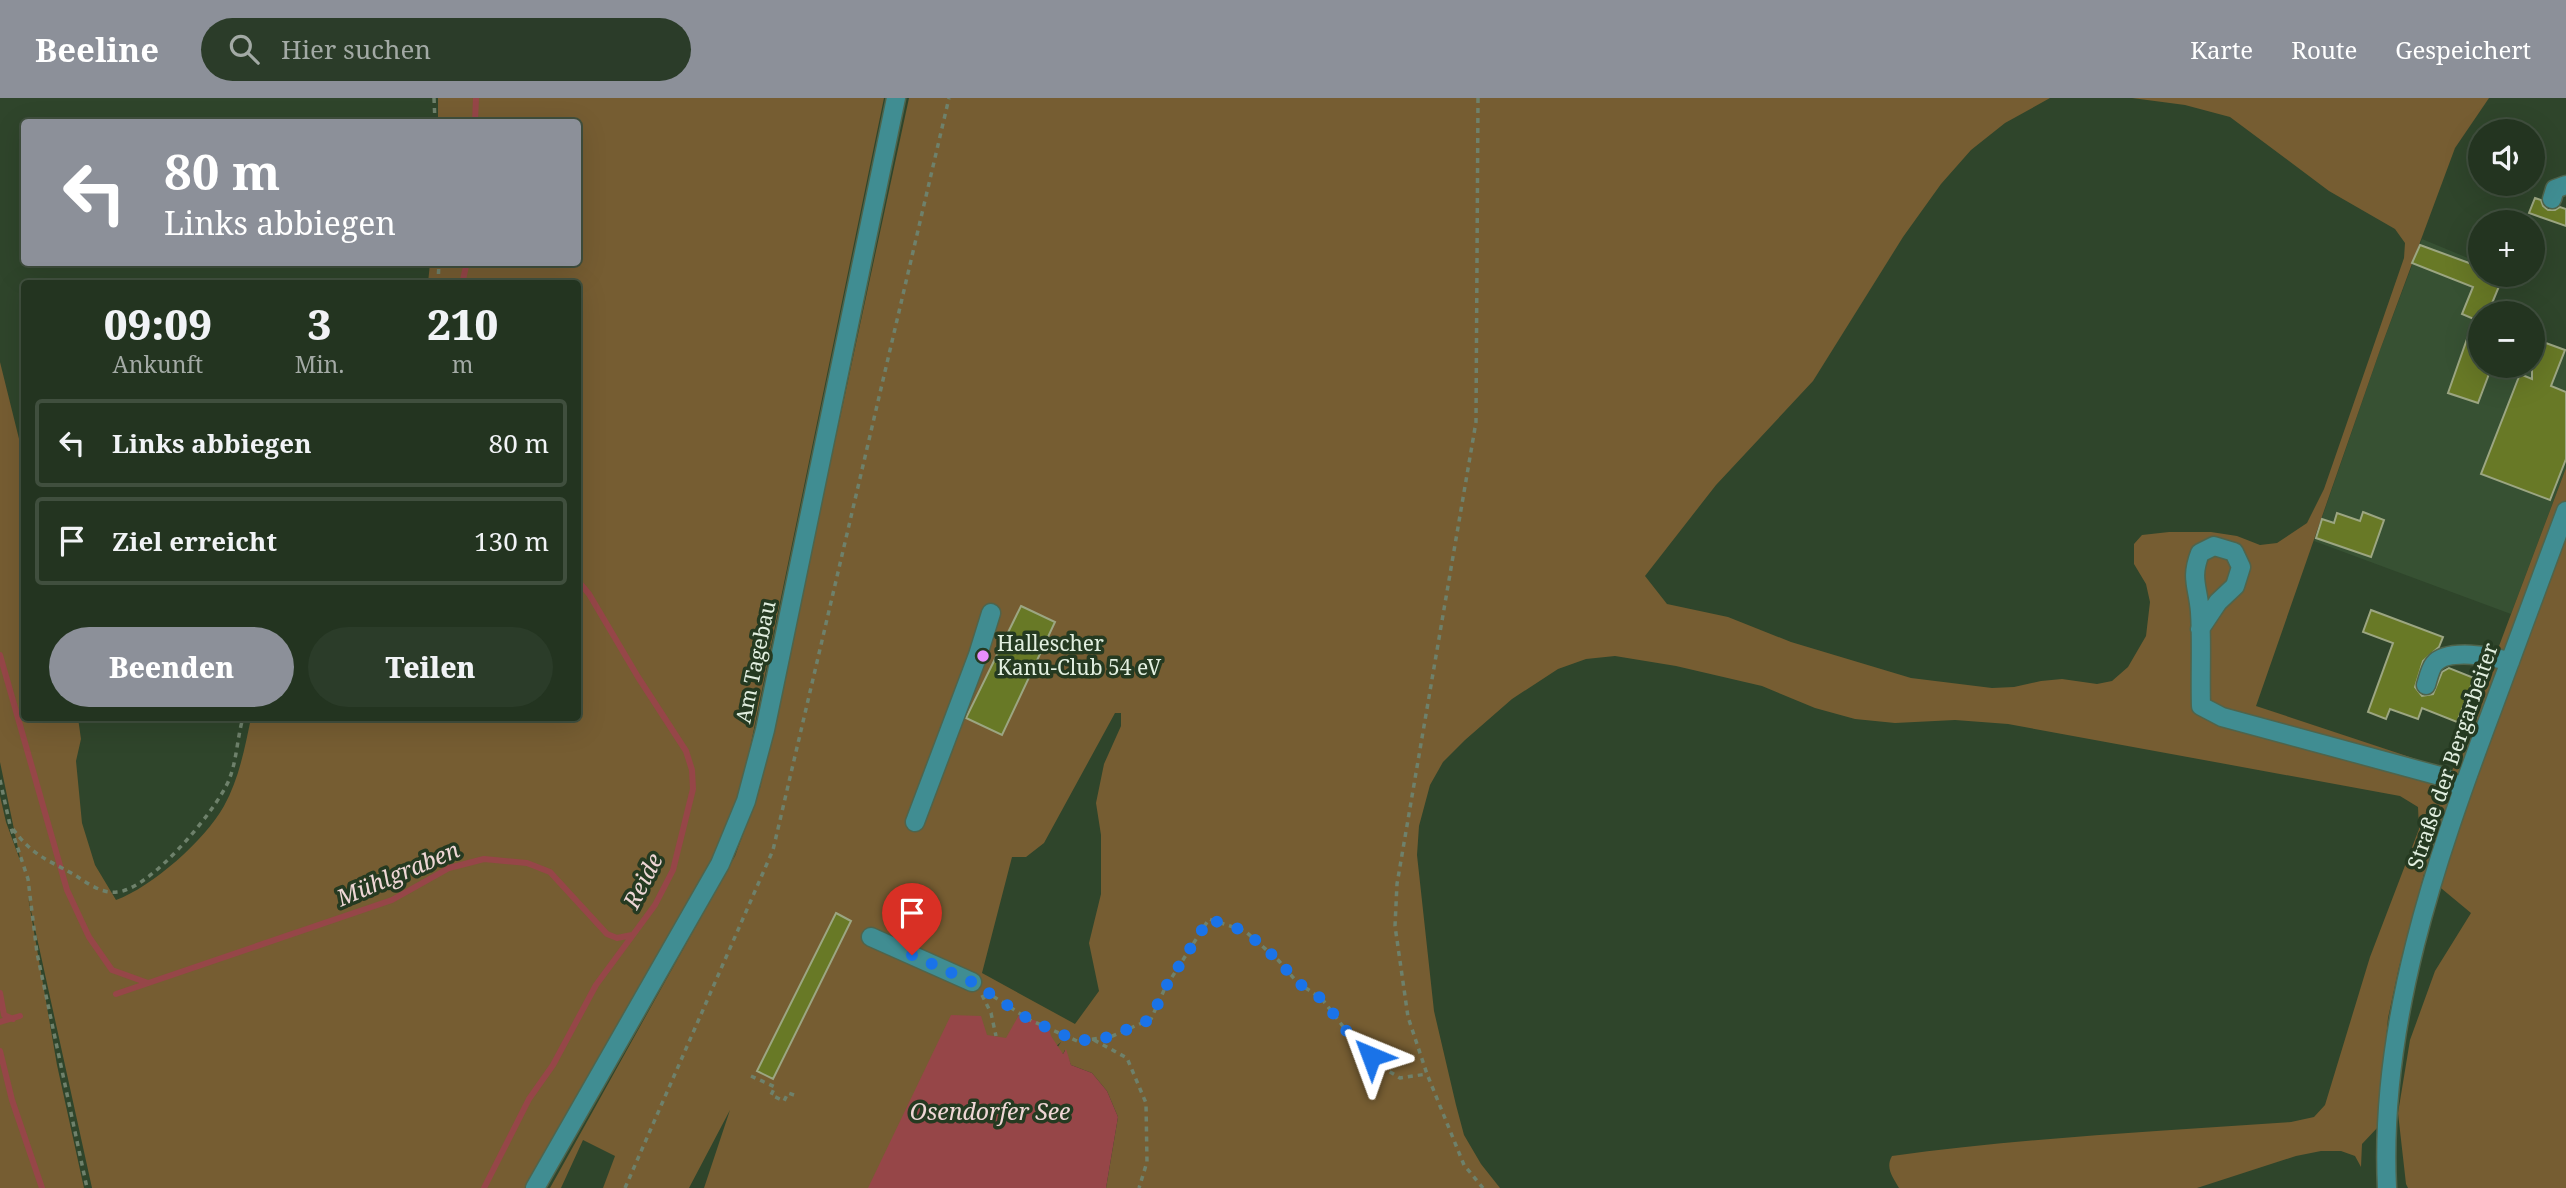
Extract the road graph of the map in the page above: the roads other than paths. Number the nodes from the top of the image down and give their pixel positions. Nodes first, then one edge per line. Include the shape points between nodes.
1 (896, 98) edge
2 (2566, 185) edge
3 (2552, 199) dead end
4 (2566, 511) edge
5 (991, 613) dead end
6 (2200, 629) dead end
7 (2510, 662) junction
8 (2426, 685) dead end
9 (2463, 788) junction
10 (915, 822) dead end
11 (871, 937) dead end
12 (972, 982) road end
13 (535, 1188) edge
14 (2387, 1188) edge

1 - 13 street, Am Tagebau via 765,730 746,801 713,876
2 - 3 street via 2555,189
4 - 7 street, Straße der Bergarbeiter
5 - 10 street
6 - 9 street via 2202,706 2222,717 2441,776
7 - 8 street via 2492,655 2444,657 2434,664
7 - 9 street, Straße der Bergarbeiter
9 - 14 street, Straße der Bergarbeiter via 2404,990 2386,1137
11 - 12 street

